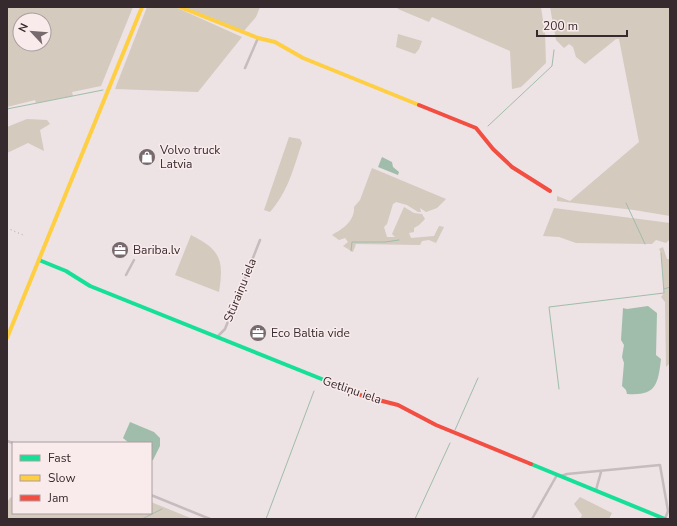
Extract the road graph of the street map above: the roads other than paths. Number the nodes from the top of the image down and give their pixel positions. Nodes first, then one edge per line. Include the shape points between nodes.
1 (142, 7) edge
2 (180, 7) edge
3 (258, 38) junction
4 (244, 68) dead end
5 (550, 192) dead end
6 (260, 240) dead end
7 (39, 260) junction
8 (134, 260) dead end
9 (126, 274) dead end
10 (217, 337) junction
11 (7, 338) edge
12 (600, 472) junction
13 (559, 476) junction
14 (596, 490) junction
15 (152, 495) edge
16 (210, 519) edge
17 (532, 519) edge
18 (665, 519) edge

1 - 7 street
2 - 3 street
3 - 4 street
3 - 5 street via 275,42 303,58 476,128 494,149 532,183
6 - 10 street, Stūraiņu iela via 224,329
7 - 10 street, Getliņu iela via 66,271 90,286
7 - 11 street
8 - 9 street
10 - 13 street, Getliņu iela via 363,396 398,405 436,425
12 - 13 street
12 - 14 street
12 - 18 street via 660,465 668,511
13 - 14 street, Getliņu iela
13 - 17 street
14 - 18 street, Getliņu iela
15 - 16 street

